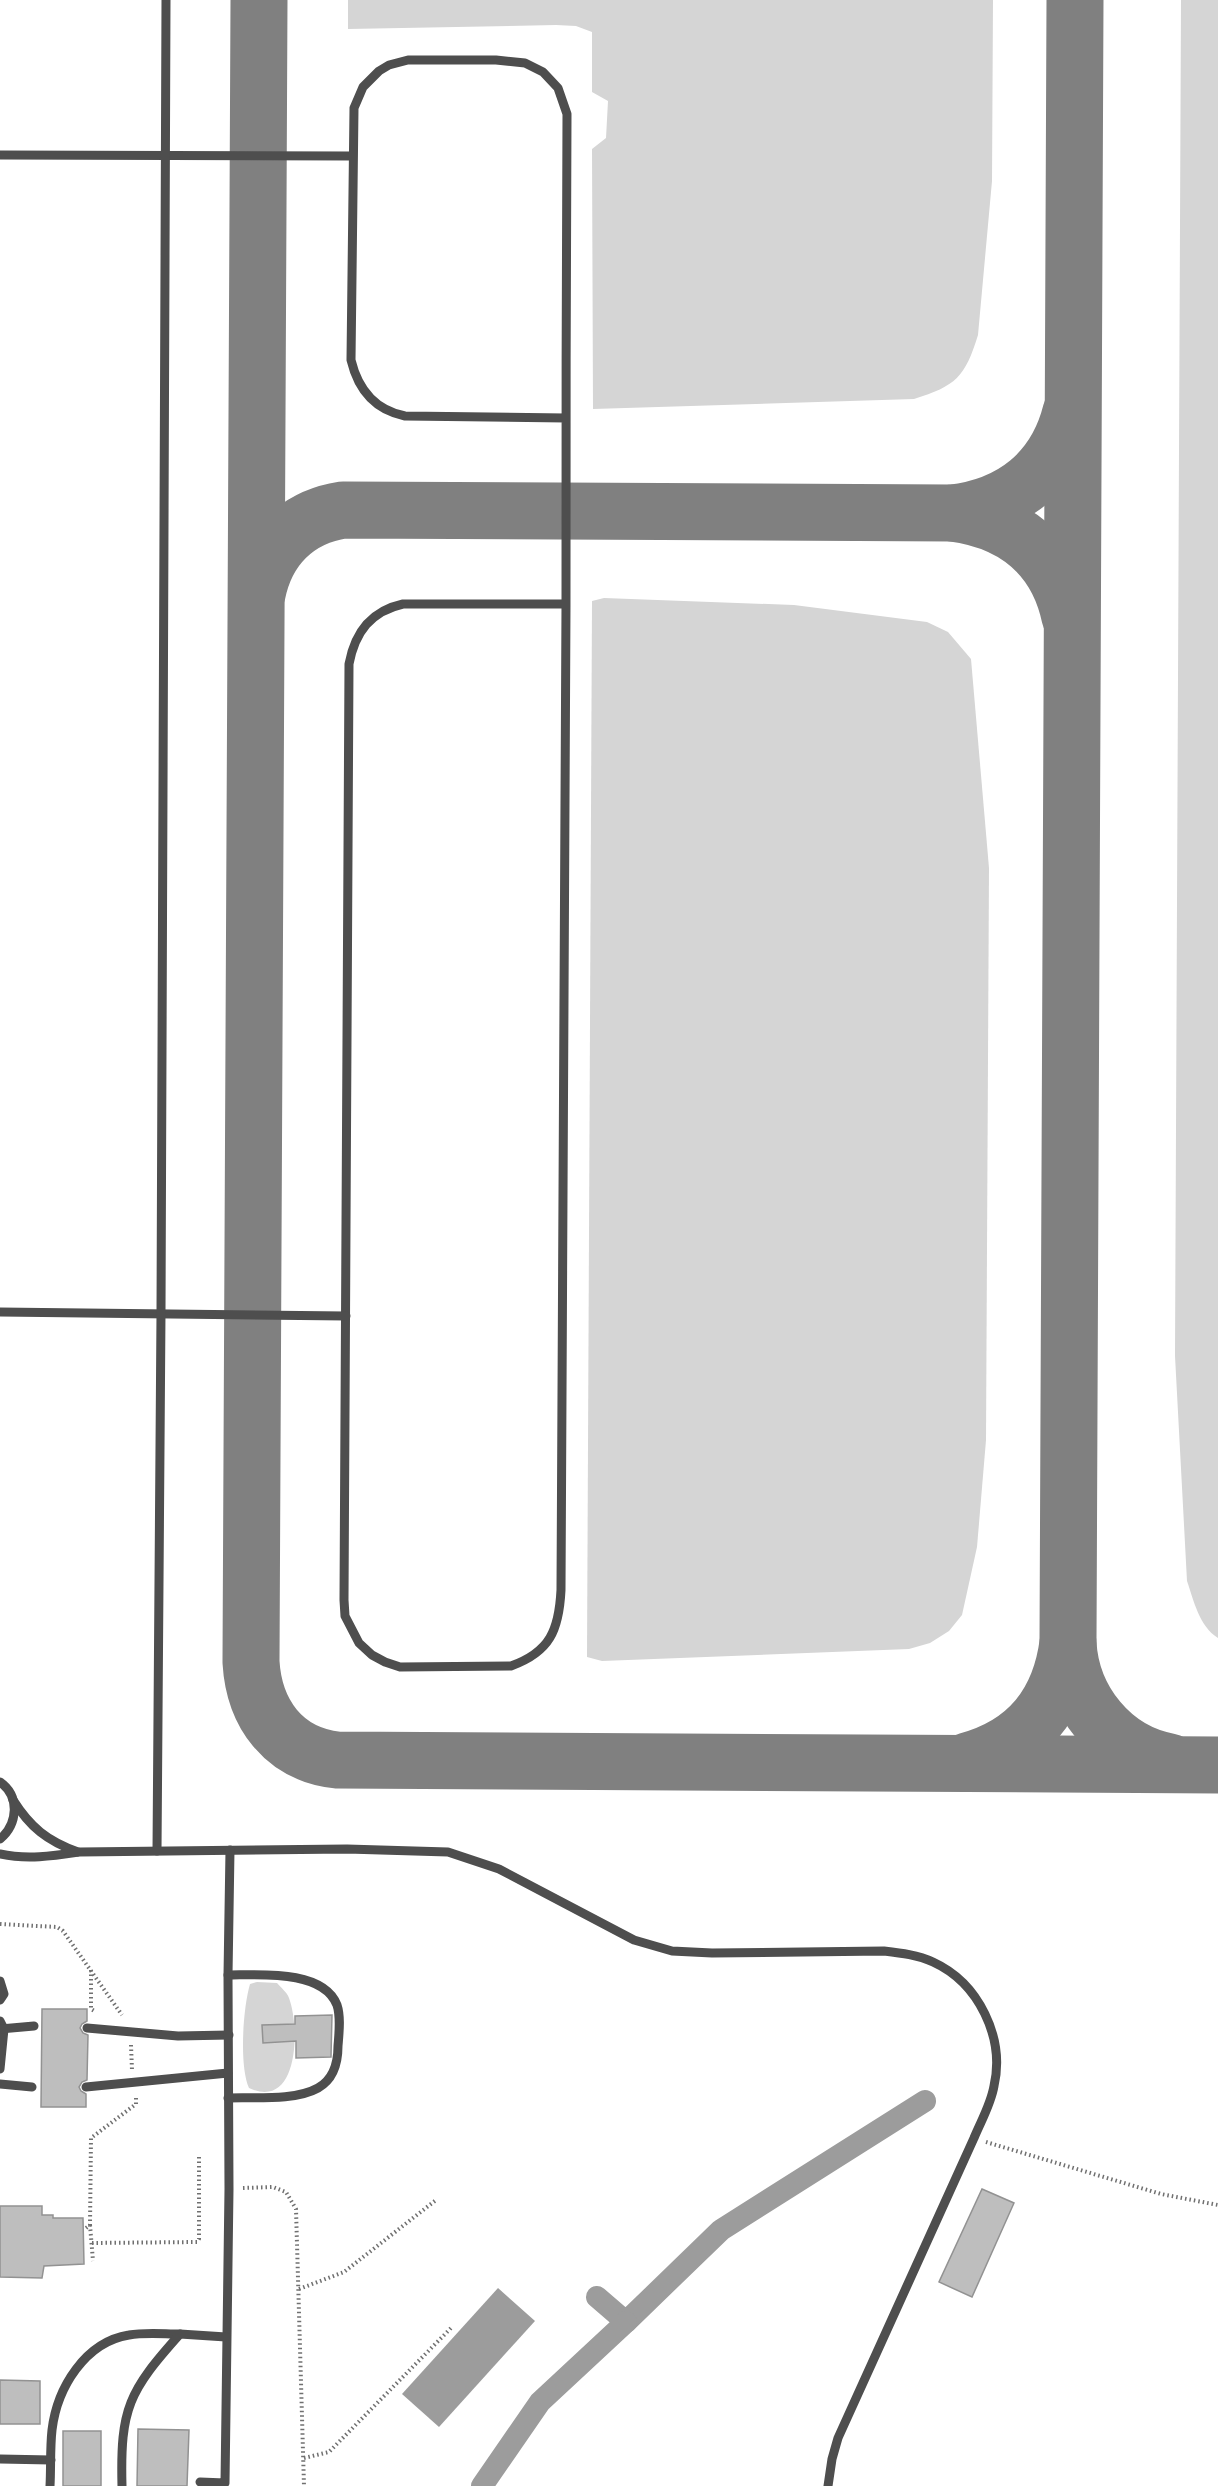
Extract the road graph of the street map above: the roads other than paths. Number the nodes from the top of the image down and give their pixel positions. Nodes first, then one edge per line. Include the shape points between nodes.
1 (166, 0) edge
2 (0, 155) edge
3 (165, 155) junction
4 (352, 156) junction
5 (566, 418) junction
6 (566, 604) junction
7 (0, 1312) edge
8 (161, 1313) junction
9 (346, 1316) junction
10 (0, 1782) edge
11 (13, 1800) junction
12 (0, 1839) edge
13 (230, 1850) junction
14 (157, 1851) junction
15 (80, 1852) junction
16 (0, 1854) edge
17 (228, 1976) junction
18 (0, 1981) edge
19 (0, 2000) edge
20 (1, 2026) edge
21 (34, 2026) dead end
22 (87, 2028) dead end
23 (229, 2034) junction
24 (0, 2069) edge
25 (228, 2073) junction
26 (0, 2084) edge
27 (32, 2087) dead end
28 (86, 2087) dead end
29 (228, 2098) junction
30 (180, 2334) junction
31 (226, 2337) junction
32 (0, 2459) edge
33 (51, 2460) junction
34 (200, 2482) dead end
35 (225, 2485) edge
36 (50, 2486) edge
37 (123, 2486) edge
38 (828, 2486) edge

1 - 3 lane
2 - 3 lane
3 - 4 lane
3 - 8 lane
4 - 5 lane via 351,360 366,394 384,409 405,416
4 - 5 lane via 358,95 370,78 389,65 408,60 516,60 543,72 558,88 567,114
5 - 6 lane
6 - 9 lane via 403,604 370,619 355,638 349,664
6 - 9 lane via 561,1590 554,1632 528,1660 489,1668 400,1667 372,1655 351,1631 344,1600
7 - 8 lane
8 - 9 lane
8 - 14 lane
10 - 11 lane
11 - 12 lane via 13,1823
11 - 15 lane via 25,1819 46,1837
13 - 14 lane
13 - 17 lane
13 - 38 lane via 448,1852 499,1869 634,1940 672,1951 908,1954 951,1973 974,1995 994,2036 994,2087 838,2438
14 - 15 lane
15 - 16 lane via 43,1857
17 - 23 lane
17 - 29 lane via 273,1975 313,1983 337,2004 339,2019 338,2063 330,2079 319,2088 302,2095
18 - 19 lane via 4,1994
20 - 21 lane
20 - 24 lane
22 - 23 lane via 178,2036
23 - 25 lane
25 - 28 lane
25 - 29 lane
26 - 27 lane
29 - 31 lane
30 - 31 lane
30 - 33 lane via 129,2335 101,2344 78,2365 65,2388 52,2428
30 - 37 lane via 140,2383 129,2405 122,2456
31 - 35 lane
32 - 33 lane
33 - 36 lane
34 - 35 lane

